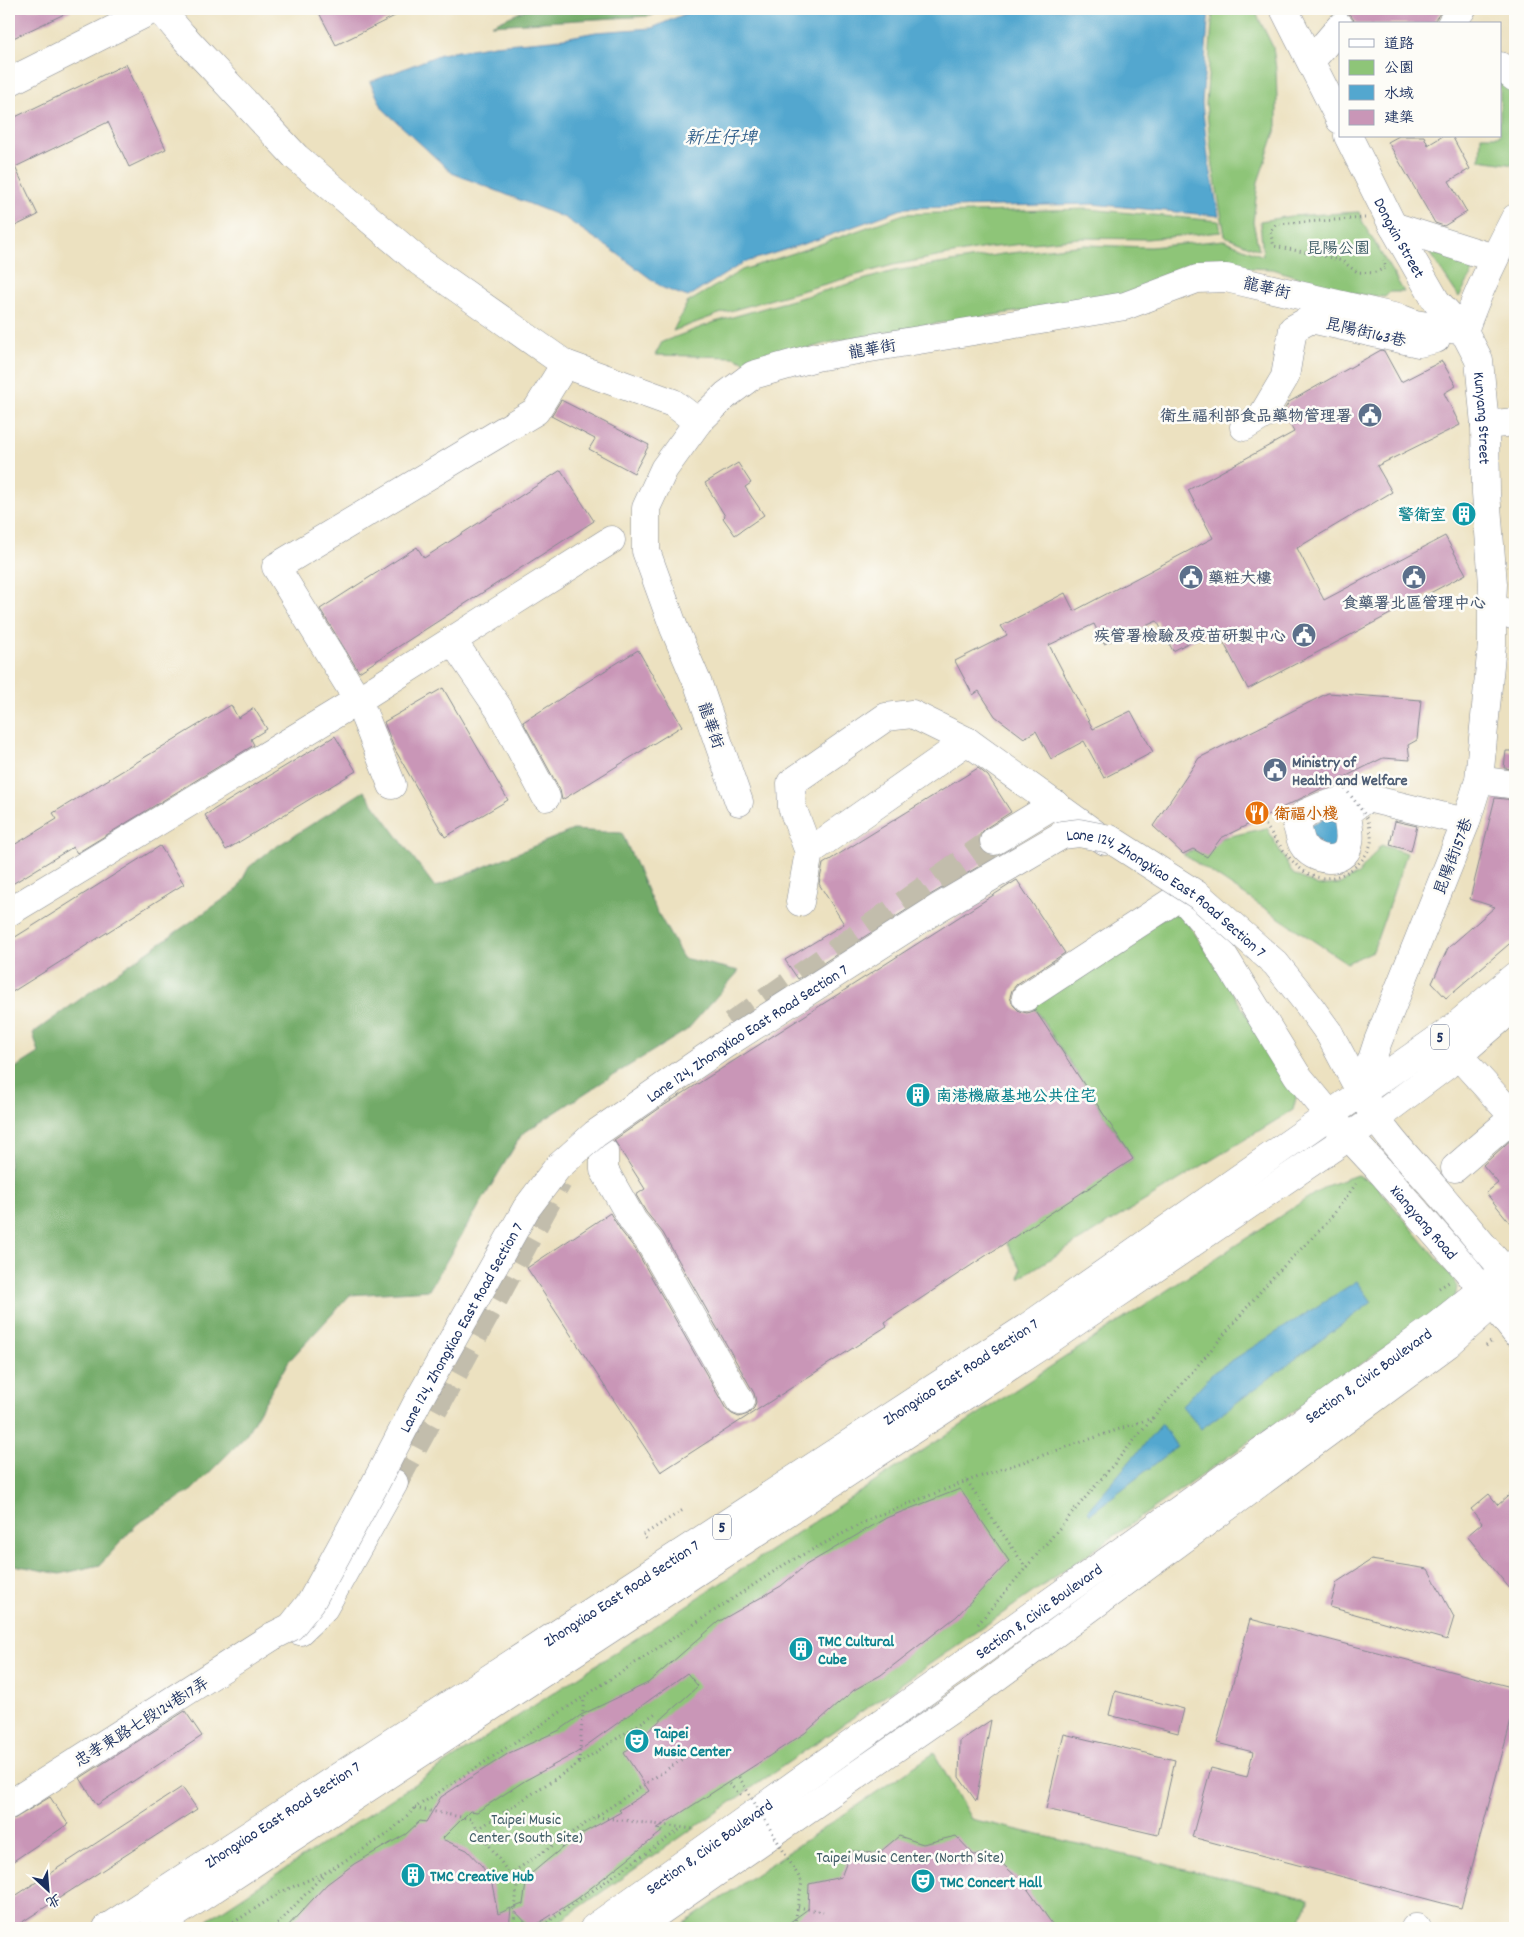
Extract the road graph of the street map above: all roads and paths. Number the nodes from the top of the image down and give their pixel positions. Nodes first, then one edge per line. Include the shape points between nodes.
1 (154, 9) edge
2 (160, 9) edge
3 (1284, 9) edge
4 (1356, 9) edge
5 (1462, 9) edge
6 (1345, 22) edge
7 (1452, 22) edge
8 (1339, 28) edge
9 (1311, 61) junction
10 (1502, 68) edge
11 (1515, 78) edge
12 (9, 82) edge
13 (1339, 117) edge
14 (1349, 138) edge
15 (1515, 218) edge
16 (1381, 226) junction
17 (1383, 254) dead end
18 (1494, 258) junction
19 (1464, 331) junction
20 (565, 364) junction
21 (698, 422) junction
22 (1515, 422) edge
23 (1485, 425) junction
24 (1244, 427) dead end
25 (611, 540) dead end
26 (1504, 611) edge
27 (452, 640) junction
28 (358, 700) junction
29 (967, 741) junction
30 (1338, 780) dead end
31 (1479, 780) junction
32 (392, 785) dead end
33 (1515, 785) edge
34 (546, 797) dead end
35 (1367, 798) dead end
36 (739, 802) dead end
37 (1055, 804) junction
38 (1260, 817) dead end
39 (1466, 822) junction
40 (994, 841) tunnel mouth
41 (808, 852) junction
42 (1179, 897) junction
43 (800, 902) dead end
44 (9, 912) edge
45 (1515, 976) edge
46 (1026, 996) dead end
47 (1515, 1006) edge
48 (1458, 1055) junction
49 (1361, 1093) junction
50 (1330, 1115) junction
51 (1515, 1116) edge
52 (1375, 1119) junction
53 (1347, 1137) junction
54 (604, 1152) dead end
55 (1455, 1168) dead end
56 (1356, 1184) dead end
57 (1513, 1275) edge
58 (1487, 1297) junction
59 (1515, 1332) edge
60 (740, 1401) dead end
61 (1155, 1417) junction
62 (967, 1481) junction
63 (394, 1483) tunnel mouth
64 (682, 1510) dead end
65 (646, 1539) dead end
66 (1026, 1568) junction
67 (976, 1626) dead end
68 (282, 1632) junction
69 (584, 1697) junction
70 (656, 1713) dead end
71 (687, 1756) dead end
72 (579, 1763) junction
73 (739, 1777) dead end
74 (729, 1784) dead end
75 (743, 1796) dead end
76 (9, 1805) edge
77 (415, 1808) junction
78 (597, 1817) junction
79 (682, 1828) junction
80 (478, 1829) junction
81 (697, 1830) dead end
82 (325, 1873) junction
83 (510, 1874) junction
84 (798, 1906) junction
85 (823, 1912) dead end
86 (107, 1928) edge
87 (154, 1928) edge
88 (225, 1928) edge
89 (274, 1928) edge
90 (514, 1928) edge
91 (539, 1928) edge
92 (594, 1928) edge
93 (636, 1928) edge
94 (794, 1928) edge

1 - 12 street
2 - 20 street via 296,157 420,262
3 - 9 street, Dongxin Street
4 - 6 street
5 - 7 street
8 - 9 street
9 - 13 street, Dongxin Street
10 - 11 street
14 - 16 street, Dongxin Street
15 - 18 street
16 - 17 path via 1366,218 1276,224 1270,232 1274,246 1342,261 1358,272 1373,273 1386,268
16 - 18 street
16 - 19 street, Dongxin Street via 1436,301
18 - 19 street
19 - 21 street, 龍華街 via 1415,324 1226,278 1197,279 1125,306 816,358 753,375
19 - 23 street, Kunyang Street via 1479,360
19 - 24 street, 昆陽街163巷 via 1419,343 1311,319 1293,329 1285,377 1262,416
20 - 21 street via 673,403
20 - 28 street via 536,411 276,567
21 - 36 street, 龍華街 via 664,469 646,508 646,551 698,684
22 - 23 street
23 - 26 street, Kunyang Street via 1493,584
25 - 27 street
26 - 31 street, 昆陽街157巷 via 1492,644
27 - 28 street
27 - 34 street via 499,709
28 - 32 street
28 - 44 street
29 - 37 street, Xiangyang Road
29 - 41 street
29 - 41 street, Xiangyang Road via 912,714 886,717 791,783 792,807
30 - 38 path, bridge via 1368,822 1371,842 1362,860 1343,876 1322,878 1309,874 1292,860
31 - 33 street
31 - 39 street, 昆陽街157巷
35 - 39 street
37 - 40 street
37 - 42 street, Xiangyang Road
39 - 49 street, 昆陽街157巷 via 1378,1041
41 - 43 street
42 - 46 street
42 - 50 street, Xiangyang Road via 1203,922 1297,1075
45 - 49 street, 5 via 1452,1028
47 - 48 street, 5
48 - 51 street
48 - 52 street, 5
49 - 50 street, 5
49 - 52 street, Xiangyang Road
49 - 68 street, Lane 124, ZhongXiao East Road Section 7, bridge via 1329,1033 1276,964 1199,896 1110,839 1079,833 1062,835 938,908 724,1045 595,1134 557,1168 526,1209 416,1403 320,1587 311,1602
50 - 53 street, Xiangyang Road
50 - 86 street, Zhongxiao East Road Section 7 / 5 via 1026,1328
51 - 55 street
52 - 53 street, Zhongxiao East Road Section 7 / 5
52 - 57 street, Xiangyang Road
53 - 58 street, Xiangyang Road via 1377,1167
53 - 87 street, Zhongxiao East Road Section 7 / 5 via 1040,1346
54 - 60 street via 604,1170
56 - 61 path via 1327,1223 1272,1278
57 - 58 street
58 - 59 street, Xiangyang Road
58 - 92 street, Section 8, Civic Boulevard via 1427,1332
58 - 93 street, Section 8, Civic Boulevard via 1448,1344 972,1695
61 - 62 path
61 - 66 path
62 - 66 path
62 - 69 path via 874,1517 787,1563
63 - 68 street via 324,1608 300,1631
64 - 65 path via 643,1535
66 - 67 path
68 - 76 street, 忠孝東路七段124巷17弄
69 - 72 path
69 - 77 path
70 - 72 path
71 - 78 path
72 - 80 path
73 - 84 path, bridge via 802,1882
74 - 75 path
77 - 80 path via 471,1819
77 - 82 path via 388,1834
78 - 79 path
78 - 83 path
79 - 81 path
79 - 91 path
80 - 83 path
82 - 88 path via 281,1892
82 - 89 path
83 - 90 path via 517,1885
84 - 85 path
84 - 94 path, bridge

